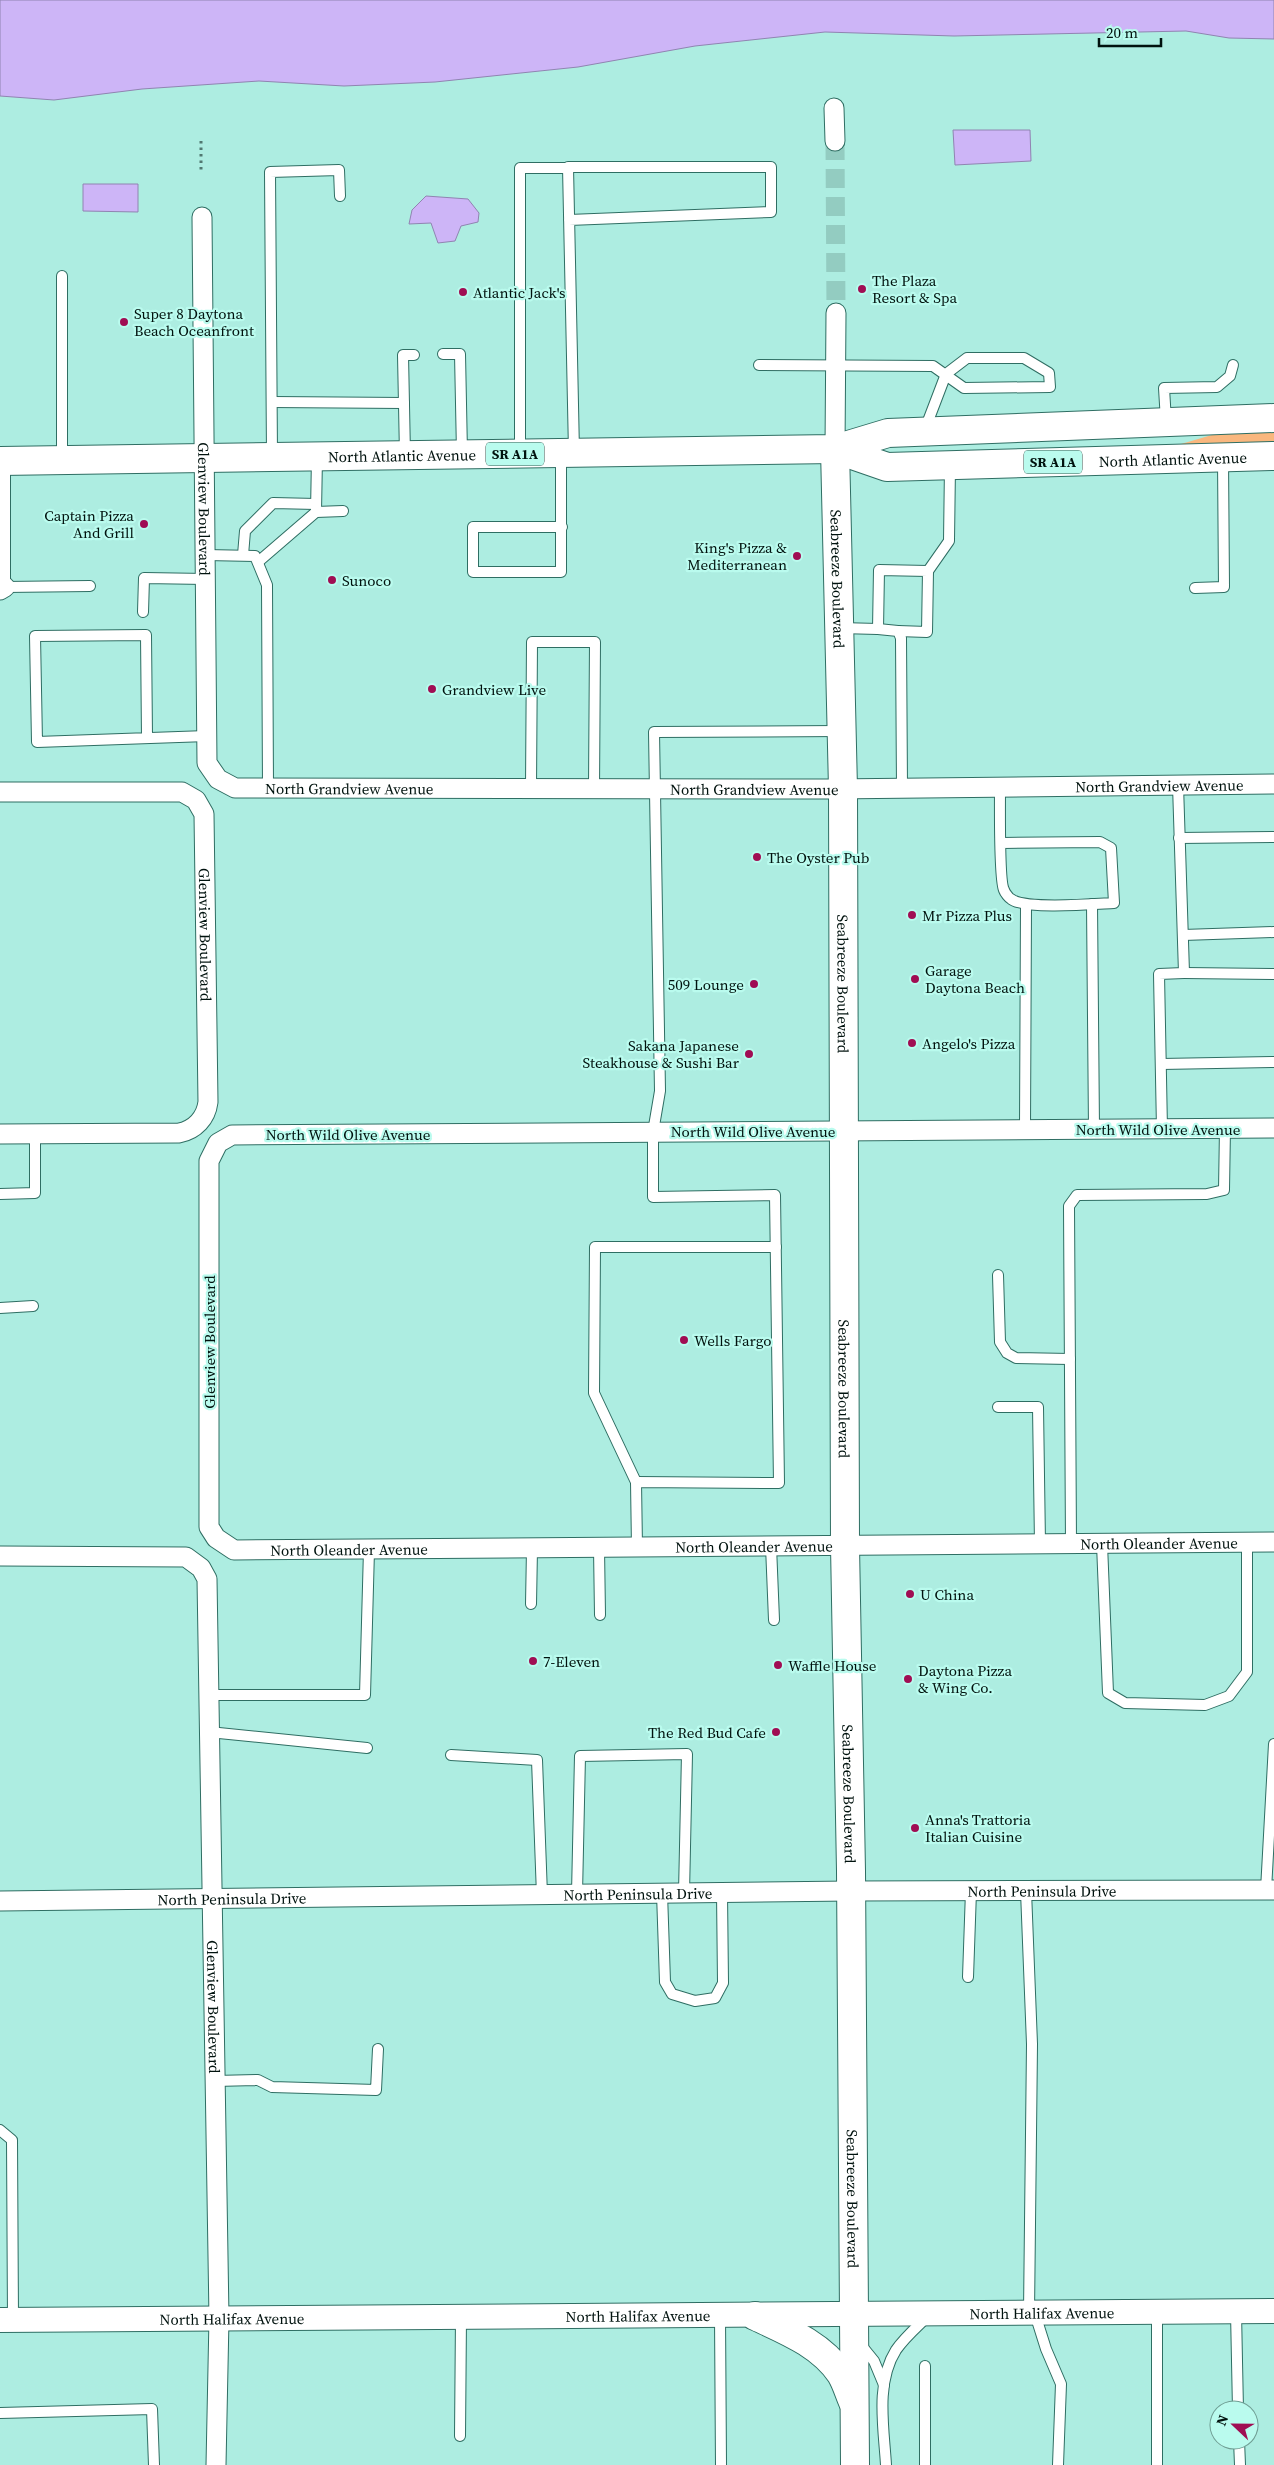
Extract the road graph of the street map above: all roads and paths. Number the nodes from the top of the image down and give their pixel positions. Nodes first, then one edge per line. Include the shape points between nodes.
1 (834, 108) dead end
2 (201, 141) dead end
3 (835, 141) tunnel mouth
4 (568, 168) junction
5 (201, 171) dead end
6 (340, 196) dead end
7 (202, 217) dead end
8 (569, 220) junction
9 (62, 276) dead end
10 (836, 314) tunnel mouth
11 (443, 354) dead end
12 (414, 355) dead end
13 (759, 365) dead end
14 (1233, 365) dead end
15 (836, 366) junction
16 (946, 374) junction
17 (272, 402) junction
18 (404, 403) junction
19 (1274, 418) edge
20 (1166, 422) junction
21 (925, 431) junction
22 (835, 450) junction
23 (568, 453) junction
24 (462, 454) junction
25 (520, 454) junction
26 (405, 455) junction
27 (317, 456) junction
28 (1274, 456) edge
29 (272, 457) junction
30 (204, 458) junction
31 (1223, 458) junction
32 (62, 460) junction
33 (2, 461) edge
34 (950, 465) junction
35 (316, 508) junction
36 (343, 511) dead end
37 (562, 527) junction
38 (206, 555) junction
39 (243, 556) junction
40 (258, 562) junction
41 (928, 571) junction
42 (206, 579) junction
43 (90, 586) dead end
44 (3, 588) edge
45 (1195, 588) dead end
46 (144, 612) dead end
47 (840, 628) junction
48 (878, 628) junction
49 (898, 632) junction
50 (842, 731) junction
51 (207, 736) junction
52 (147, 737) junction
53 (1274, 784) edge
54 (1178, 785) junction
55 (1000, 787) junction
56 (235, 788) joint
57 (268, 788) junction
58 (531, 788) junction
59 (902, 788) junction
60 (594, 789) junction
61 (655, 789) junction
62 (843, 789) junction
63 (0, 792) edge
64 (1274, 836) edge
65 (1179, 838) junction
66 (1002, 842) junction
67 (1092, 904) junction
68 (1026, 905) junction
69 (1274, 932) edge
70 (1183, 935) junction
71 (1184, 973) junction
72 (1274, 974) edge
73 (1274, 1062) edge
74 (1161, 1064) junction
75 (1225, 1128) junction
76 (1274, 1128) edge
77 (1025, 1129) junction
78 (1094, 1129) junction
79 (1162, 1129) junction
80 (843, 1130) junction
81 (652, 1132) junction
82 (0, 1134) edge
83 (35, 1134) junction
84 (232, 1135) joint
85 (0, 1194) edge
86 (776, 1247) junction
87 (998, 1275) dead end
88 (33, 1306) dead end
89 (0, 1308) edge
90 (1070, 1359) junction
91 (998, 1407) dead end
92 (636, 1482) junction
93 (1248, 1542) junction
94 (1274, 1542) edge
95 (1040, 1544) junction
96 (1071, 1544) junction
97 (1102, 1544) junction
98 (771, 1546) junction
99 (845, 1546) junction
100 (637, 1547) junction
101 (532, 1548) junction
102 (599, 1548) junction
103 (234, 1550) joint
104 (369, 1550) junction
105 (0, 1556) edge
106 (531, 1604) dead end
107 (600, 1615) dead end
108 (774, 1620) dead end
109 (209, 1695) junction
110 (209, 1732) junction
111 (1274, 1744) edge
112 (367, 1748) dead end
113 (451, 1755) dead end
114 (1026, 1890) junction
115 (1270, 1890) edge
116 (851, 1891) junction
117 (971, 1891) junction
118 (662, 1893) junction
119 (684, 1893) junction
120 (722, 1893) junction
121 (577, 1894) junction
122 (542, 1895) junction
123 (213, 1898) junction
124 (0, 1901) edge
125 (968, 1977) dead end
126 (378, 2049) dead end
127 (215, 2081) junction
128 (0, 2130) edge
129 (1274, 2311) edge
130 (1157, 2312) junction
131 (1236, 2312) junction
132 (1032, 2314) junction
133 (930, 2315) junction
134 (720, 2316) junction
135 (755, 2316) junction
136 (461, 2317) junction
137 (218, 2318) junction
138 (6, 2320) edge
139 (855, 2327) junction
140 (925, 2366) dead end
141 (884, 2385) junction
142 (1238, 2400) edge
143 (855, 2409) junction
144 (0, 2413) edge
145 (460, 2436) dead end
146 (1239, 2450) edge
147 (154, 2465) edge
148 (216, 2465) edge
149 (721, 2465) edge
150 (855, 2465) edge
151 (886, 2465) edge
152 (925, 2465) edge
153 (1058, 2465) edge
154 (1157, 2465) edge
155 (1240, 2465) edge

1 - 3 street
2 - 5 path
4 - 8 lane
4 - 8 lane via 771,167 771,212
4 - 25 lane via 520,168
6 - 17 lane via 339,170 270,172
7 - 30 street, Glenview Boulevard
8 - 23 lane via 573,401
9 - 32 lane
10 - 15 street, Seabreeze Boulevard
11 - 24 lane via 460,354
12 - 18 lane via 403,355
13 - 15 lane
14 - 20 lane via 1230,376 1217,387 1164,385
15 - 16 lane via 933,366
15 - 22 street, Seabreeze Boulevard
16 - 16 lane via 964,388 1050,387 1049,373 1024,358 967,358
16 - 21 lane
17 - 18 lane
17 - 29 lane
18 - 26 lane
19 - 20 main road, North Atlantic Avenue / SR A1A
20 - 21 main road, North Atlantic Avenue / SR A1A
21 - 22 main road, North Atlantic Avenue / SR A1A via 888,433
22 - 23 main road, North Atlantic Avenue / SR A1A
22 - 34 main road, North Atlantic Avenue / SR A1A via 887,467
22 - 47 main road, Seabreeze Boulevard
23 - 25 main road, North Atlantic Avenue / SR A1A
23 - 37 lane
24 - 25 main road, North Atlantic Avenue / SR A1A
24 - 26 main road, North Atlantic Avenue / SR A1A
26 - 27 main road, North Atlantic Avenue / SR A1A
27 - 29 main road, North Atlantic Avenue / SR A1A
27 - 35 lane
28 - 31 main road, North Atlantic Avenue / SR A1A
29 - 30 main road, North Atlantic Avenue / SR A1A
30 - 32 main road, North Atlantic Avenue / SR A1A
30 - 38 street, Glenview Boulevard
31 - 34 main road, North Atlantic Avenue / SR A1A
31 - 45 lane via 1224,587
32 - 33 main road, North Atlantic Avenue / SR A1A
33 - 44 lane
34 - 41 lane via 949,542
35 - 36 lane
35 - 39 lane via 273,504 245,531
35 - 40 lane
37 - 37 lane via 561,572 473,572 473,527
38 - 39 lane
38 - 42 street, Glenview Boulevard
39 - 40 lane via 255,556
40 - 57 lane via 267,585
41 - 48 lane via 879,570
41 - 49 lane via 927,632
42 - 46 lane via 144,578
42 - 51 street, Glenview Boulevard
43 - 44 lane
47 - 48 lane
47 - 50 main road, Seabreeze Boulevard
48 - 49 lane
49 - 59 lane via 902,644
50 - 61 lane via 654,732
50 - 62 main road, Seabreeze Boulevard
51 - 52 lane
51 - 56 street, Glenview Boulevard via 207,763 218,779
52 - 52 lane via 37,742 35,636 146,635
53 - 54 street, North Grandview Avenue
54 - 55 street, North Grandview Avenue
54 - 65 lane
55 - 59 street, North Grandview Avenue
55 - 66 lane
56 - 57 street, North Grandview Avenue
57 - 58 street, North Grandview Avenue
58 - 60 street, North Grandview Avenue
58 - 60 lane via 532,642 595,642
59 - 62 street, North Grandview Avenue
60 - 61 street, North Grandview Avenue
61 - 62 street, North Grandview Avenue
61 - 81 lane via 660,1091
62 - 80 main road, Seabreeze Boulevard
63 - 83 street, Glenview Boulevard via 182,792 196,800 204,814 208,1102 204,1115 193,1128 179,1133
64 - 65 lane
65 - 70 lane
66 - 67 lane via 1100,842 1108,845 1111,848 1114,903
66 - 68 lane via 1003,890 1012,900
67 - 68 lane
67 - 78 lane
68 - 77 lane
69 - 70 lane
70 - 71 lane
71 - 72 lane
71 - 74 lane via 1159,974
73 - 74 lane
74 - 79 lane
75 - 76 street, North Wild Olive Avenue
75 - 79 street, North Wild Olive Avenue
75 - 90 lane via 1224,1190 1207,1194 1077,1195 1070,1206
77 - 78 street, North Wild Olive Avenue
77 - 80 street, North Wild Olive Avenue
78 - 79 street, North Wild Olive Avenue
80 - 81 street, North Wild Olive Avenue
80 - 99 main road, Seabreeze Boulevard
81 - 84 street, North Wild Olive Avenue
81 - 86 lane via 654,1197 775,1195
82 - 83 street
83 - 85 lane via 35,1193
84 - 103 street, Glenview Boulevard via 218,1143 208,1161 209,1527 216,1538
86 - 92 lane via 779,1483
86 - 92 lane via 595,1247 594,1393
87 - 90 lane via 1000,1342 1007,1353 1016,1358
88 - 89 lane
90 - 96 lane
91 - 95 lane via 1038,1406
92 - 100 lane
93 - 94 street, North Oleander Avenue
93 - 97 street, North Oleander Avenue
93 - 97 lane via 1247,1672 1229,1696 1205,1705 1126,1704 1108,1693
95 - 96 street, North Oleander Avenue
95 - 99 street, North Oleander Avenue
96 - 97 street, North Oleander Avenue
98 - 99 street, North Oleander Avenue
98 - 100 street, North Oleander Avenue
98 - 108 lane
99 - 116 main road, Seabreeze Boulevard
100 - 102 street, North Oleander Avenue
101 - 102 street, North Oleander Avenue
101 - 104 street, North Oleander Avenue
101 - 106 lane
102 - 107 lane
103 - 104 street, North Oleander Avenue
104 - 109 lane via 365,1695
105 - 109 street, Glenview Boulevard via 186,1556 201,1568 207,1579
109 - 110 street, Glenview Boulevard
110 - 112 lane
110 - 123 street, Glenview Boulevard
111 - 115 lane
113 - 122 lane via 537,1760
114 - 115 street, North Peninsula Drive
114 - 117 street, North Peninsula Drive
114 - 132 lane via 1032,2044
116 - 117 street, North Peninsula Drive
116 - 120 street, North Peninsula Drive
116 - 139 main road, Seabreeze Boulevard
117 - 125 lane
118 - 119 street, North Peninsula Drive
118 - 120 lane via 665,1982 672,1994 695,2001 715,1998 723,1983
118 - 121 street, North Peninsula Drive
119 - 120 street, North Peninsula Drive
119 - 121 lane via 687,1754 580,1756
121 - 122 street, North Peninsula Drive
122 - 123 street, North Peninsula Drive
123 - 124 street, North Peninsula Drive
123 - 127 street, Glenview Boulevard
126 - 127 lane via 376,2090 272,2087 258,2080
127 - 137 street, Glenview Boulevard
128 - 138 lane via 12,2140
129 - 131 street, North Halifax Avenue
130 - 131 street, North Halifax Avenue
130 - 132 street, North Halifax Avenue
130 - 154 lane
131 - 142 lane
132 - 133 street, North Halifax Avenue
132 - 153 lane via 1061,2384
133 - 139 street, North Halifax Avenue
133 - 141 lane via 896,2350
134 - 135 street, North Halifax Avenue
134 - 136 street, North Halifax Avenue
134 - 149 lane
135 - 139 street, North Halifax Avenue
135 - 143 main road via 803,2339 820,2352 841,2374
136 - 137 street, North Halifax Avenue
136 - 145 lane
137 - 138 street, North Halifax Avenue
137 - 148 street, Glenview Boulevard
139 - 141 lane
139 - 143 main road, Seabreeze Boulevard
140 - 152 lane
141 - 151 lane via 882,2411
143 - 150 main road, Seabreeze Boulevard
144 - 147 lane via 152,2409
146 - 155 lane

